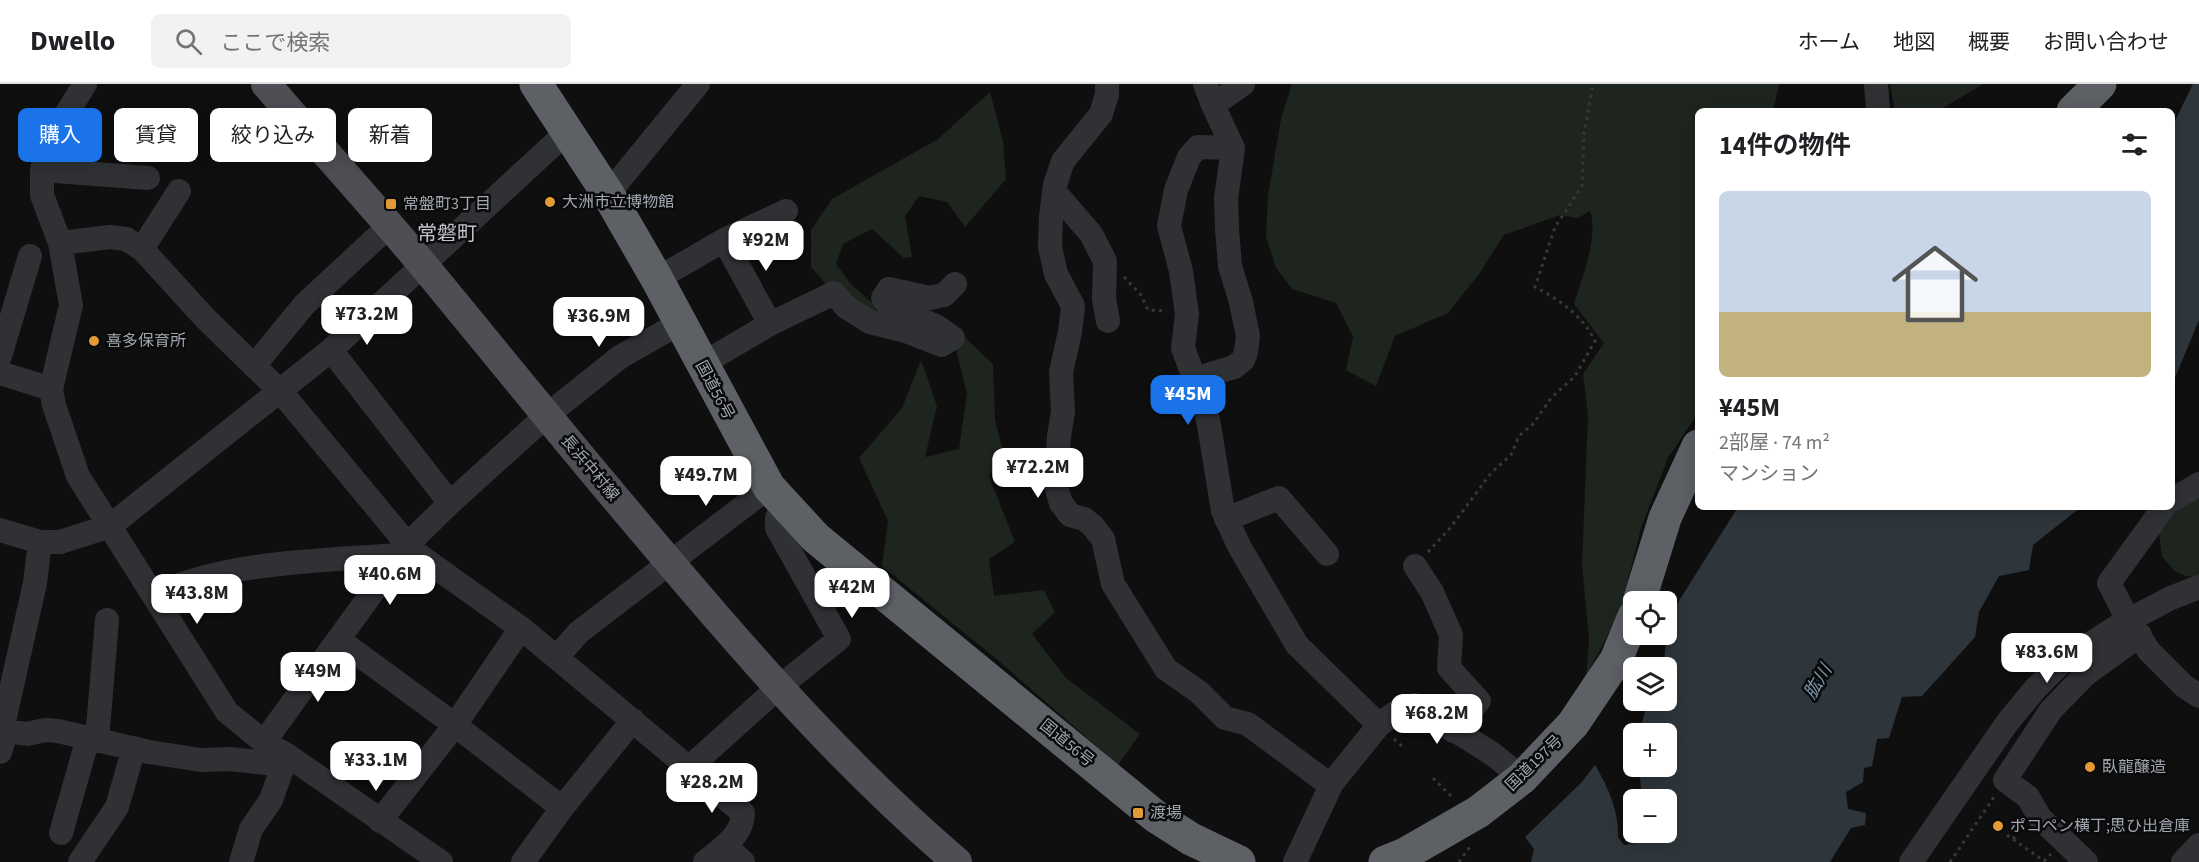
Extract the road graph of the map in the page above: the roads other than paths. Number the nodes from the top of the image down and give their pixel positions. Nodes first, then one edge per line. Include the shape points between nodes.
1 (86, 84) edge
2 (536, 84) edge
3 (698, 84) edge
4 (1107, 84) edge
5 (1243, 84) edge
6 (1876, 84) edge
7 (2100, 84) edge
8 (268, 85) edge
9 (1209, 95) edge
10 (1878, 108) edge
11 (2076, 108) edge
12 (568, 130) junction
13 (1233, 148) junction
14 (42, 170) junction
15 (148, 178) dead end
16 (179, 191) dead end
17 (1054, 191) junction
18 (608, 194) junction
19 (786, 211) dead end
20 (389, 226) junction
21 (724, 240) junction
22 (60, 243) junction
23 (142, 249) junction
24 (30, 256) dead end
25 (423, 264) junction
26 (657, 279) junction
27 (955, 284) dead end
28 (1108, 321) dead end
29 (680, 323) junction
30 (770, 324) junction
31 (332, 350) junction
32 (0, 356) edge
33 (702, 364) junction
34 (254, 366) junction
35 (0, 373) edge
36 (1202, 381) junction
37 (51, 389) junction
38 (280, 392) junction
39 (546, 416) junction
40 (1695, 456) edge
41 (1687, 484) edge
42 (2199, 484) edge
43 (777, 497) junction
44 (2175, 498) edge
45 (450, 503) junction
46 (2162, 510) edge
47 (1226, 519) junction
48 (110, 526) junction
49 (0, 530) edge
50 (40, 542) junction
51 (403, 550) junction
52 (1328, 554) dead end
53 (669, 562) junction
54 (1414, 566) road end
55 (2199, 587) edge
56 (1642, 591) edge
57 (154, 595) junction
58 (107, 621) dead end
59 (520, 628) junction
60 (2135, 628) junction
61 (339, 640) junction
62 (1623, 643) edge
63 (557, 657) junction
64 (779, 687) junction
65 (2199, 696) edge
66 (633, 720) junction
67 (455, 725) junction
68 (1379, 725) junction
69 (1453, 730) junction
70 (1, 737) edge
71 (93, 739) junction
72 (264, 742) junction
73 (134, 748) junction
74 (286, 759) junction
75 (690, 767) junction
76 (1522, 778) junction
77 (1332, 783) junction
78 (562, 808) junction
79 (380, 821) junction
80 (61, 833) dead end
81 (2199, 844) edge
82 (735, 854) edge
83 (527, 861) edge
84 (80, 862) edge
85 (242, 862) edge
86 (441, 862) edge
87 (705, 862) edge
88 (957, 862) edge
89 (1239, 862) edge
90 (1295, 862) edge
91 (1385, 862) edge
92 (1911, 862) edge
93 (2086, 862) edge
94 (2183, 862) edge

1 - 14 street via 48,142
2 - 12 highway, 国道56号
3 - 18 street
4 - 17 street via 1101,114 1063,161
5 - 9 street
6 - 10 street
7 - 11 highway
8 - 20 main road, 長浜中村線
9 - 13 street
12 - 18 highway, 国道56号
12 - 25 street
13 - 36 street via 1226,199 1227,229 1230,266 1248,336 1246,352 1233,367
13 - 36 street via 1198,147 1189,157 1176,190 1169,226 1187,314 1183,348 1193,375
14 - 15 street
14 - 22 street via 42,195
16 - 23 street
17 - 28 street via 1091,234 1105,261
17 - 77 street via 1050,247 1056,274 1072,306 1061,372 1063,412 1056,486 1061,503 1070,515 1092,525 1103,539 1113,584 1166,669 1199,692 1225,718 1248,724
18 - 26 highway, 国道56号
19 - 21 street
20 - 25 main road, 長浜中村線
20 - 34 street via 304,305
21 - 26 street
21 - 30 street
22 - 23 street via 110,237 126,239
22 - 37 street via 71,305
23 - 34 street
24 - 32 street
25 - 31 street
25 - 39 main road, 長浜中村線
26 - 29 highway, 国道56号
27 - 30 street via 944,295 930,298 889,289 883,298 892,308 936,326 953,338 942,345 870,322 846,307 834,292
29 - 33 highway, 国道56号
29 - 39 street via 620,357
30 - 33 street
31 - 38 street
31 - 45 street
33 - 43 highway, 国道56号
34 - 38 street
35 - 37 street
36 - 47 street
37 - 48 street via 78,476
38 - 48 street
38 - 51 street via 398,533
39 - 45 street
39 - 53 main road, 長浜中村線
40 - 41 highway
41 - 56 highway via 1665,518
42 - 44 street
43 - 53 street
43 - 64 street via 777,528 839,639
43 - 89 highway, 国道56号 via 816,538 1155,816
45 - 51 street
46 - 60 street via 2109,583
47 - 52 street via 1279,498
47 - 68 street via 1298,645
48 - 50 street via 60,542
48 - 57 street
49 - 50 street
50 - 70 street via 35,583
51 - 57 street via 274,564 182,582
51 - 59 street
51 - 61 street
53 - 63 street via 579,632
53 - 64 main road, 長浜中村線
54 - 69 street via 1432,592 1450,634 1449,668 1479,701
55 - 60 street via 2170,598
57 - 72 street via 227,711
58 - 71 street
59 - 63 street
59 - 67 street
60 - 65 street via 2149,651
60 - 92 street via 2078,650 2035,688
60 - 93 street via 2051,710 2005,780 2028,797 2040,818
61 - 67 street
61 - 72 street
62 - 76 highway, 国道197号 via 1574,724
63 - 66 street
64 - 75 street
64 - 88 main road, 長浜中村線
66 - 75 street
66 - 78 street
67 - 78 street
67 - 79 street
68 - 69 street via 1398,711 1415,705
68 - 77 street
69 - 76 street
70 - 71 street via 45,730
71 - 73 street
71 - 80 street
72 - 74 street
73 - 74 street via 201,760 266,764
73 - 84 street via 117,807
74 - 79 street
74 - 85 street via 271,801 251,829
75 - 82 street via 743,813
76 - 91 highway, 国道197号 via 1478,812
77 - 90 street
78 - 83 street
79 - 86 street
81 - 94 street
82 - 87 street

